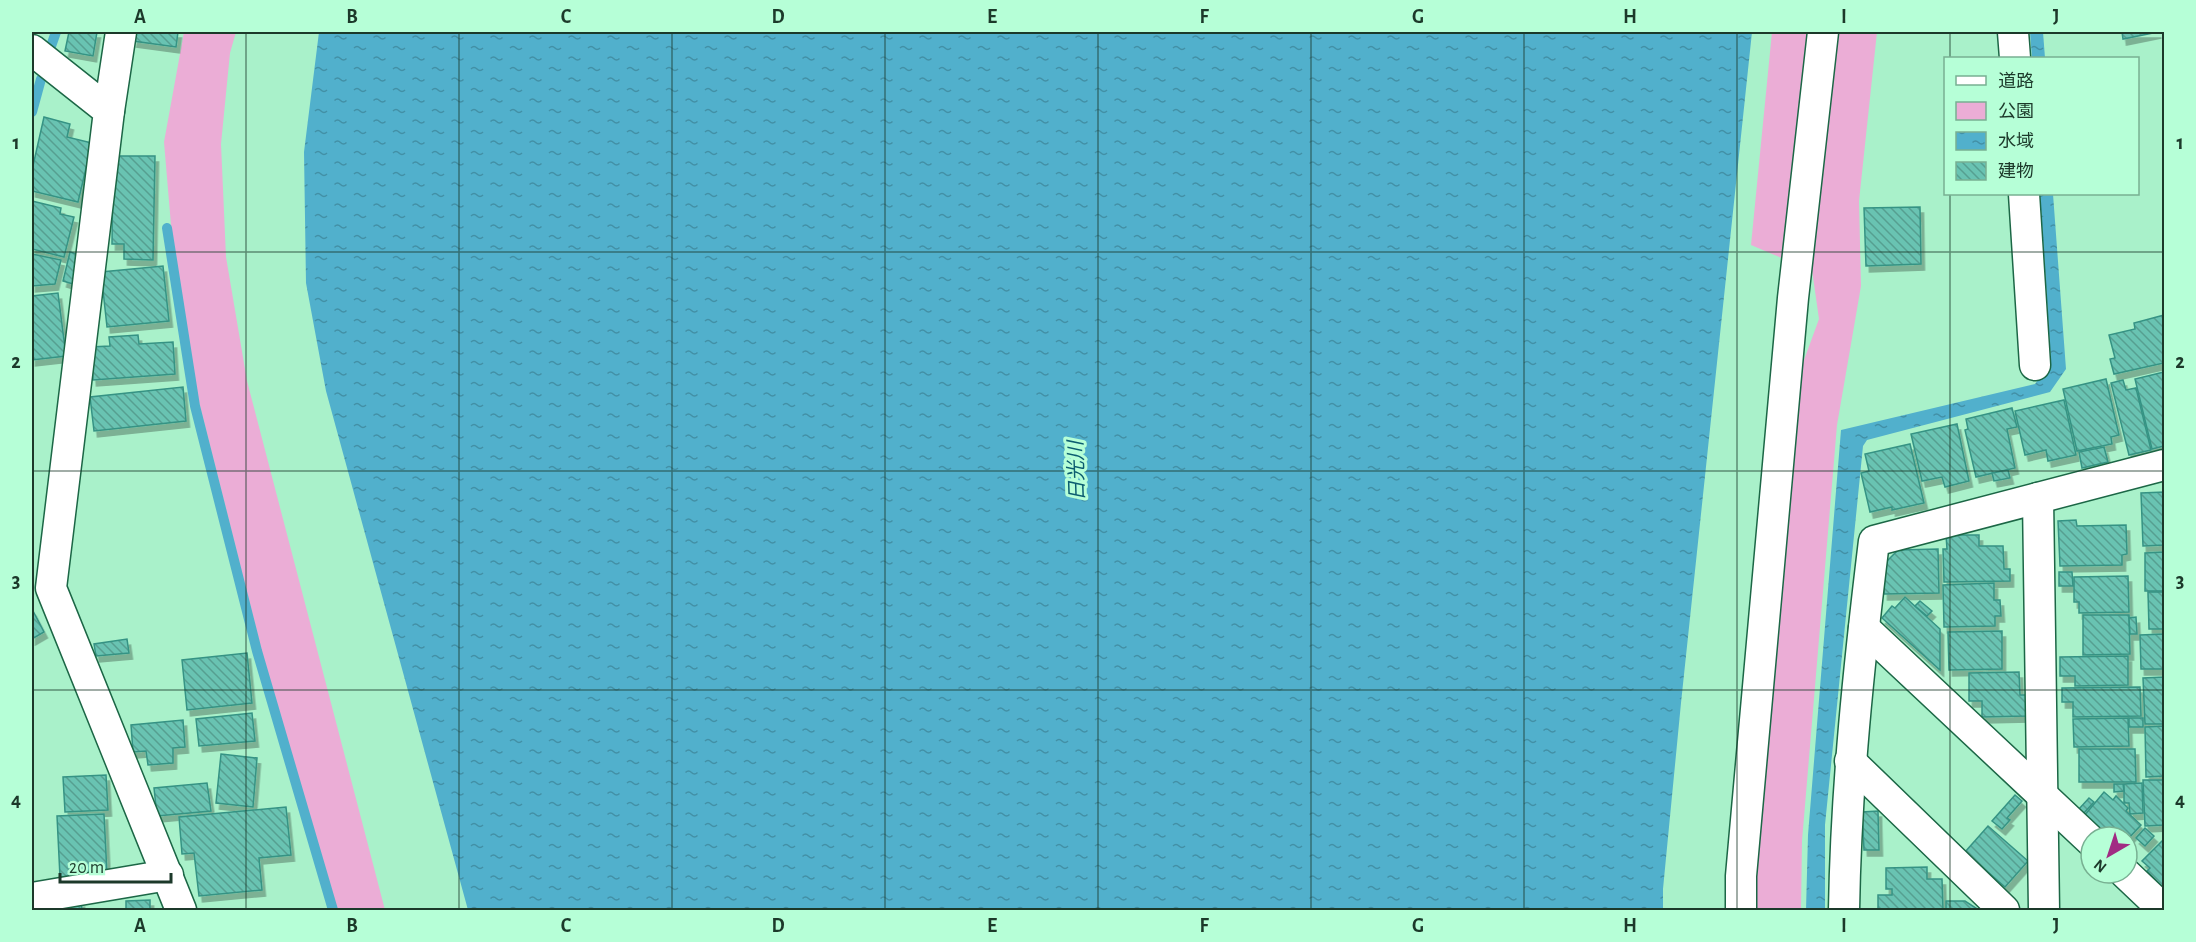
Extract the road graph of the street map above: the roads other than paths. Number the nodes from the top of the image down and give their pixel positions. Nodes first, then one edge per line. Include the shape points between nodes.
1 (121, 32) edge
2 (1823, 32) edge
3 (2013, 32) edge
4 (32, 50) edge
5 (2015, 57) edge
6 (109, 111) junction
7 (2024, 195) edge
8 (2035, 365) dead end
9 (2164, 465) edge
10 (2038, 498) junction
11 (1863, 628) junction
12 (1850, 761) junction
13 (2041, 795) junction
14 (2079, 831) edge
15 (168, 875) junction
16 (2138, 885) edge
17 (32, 898) edge
18 (181, 910) edge
19 (1741, 910) edge
20 (1844, 910) edge
21 (2004, 910) edge
22 (2044, 910) edge
23 (2164, 910) edge

1 - 6 street
2 - 19 street via 1793,298
3 - 5 street
4 - 6 street
6 - 15 street via 51,588
7 - 8 street
9 - 10 street
10 - 11 street via 1874,542
10 - 13 street
11 - 12 street
11 - 13 street
12 - 20 street
12 - 21 street
13 - 14 street
13 - 22 street
15 - 17 street
15 - 18 street
16 - 23 street

